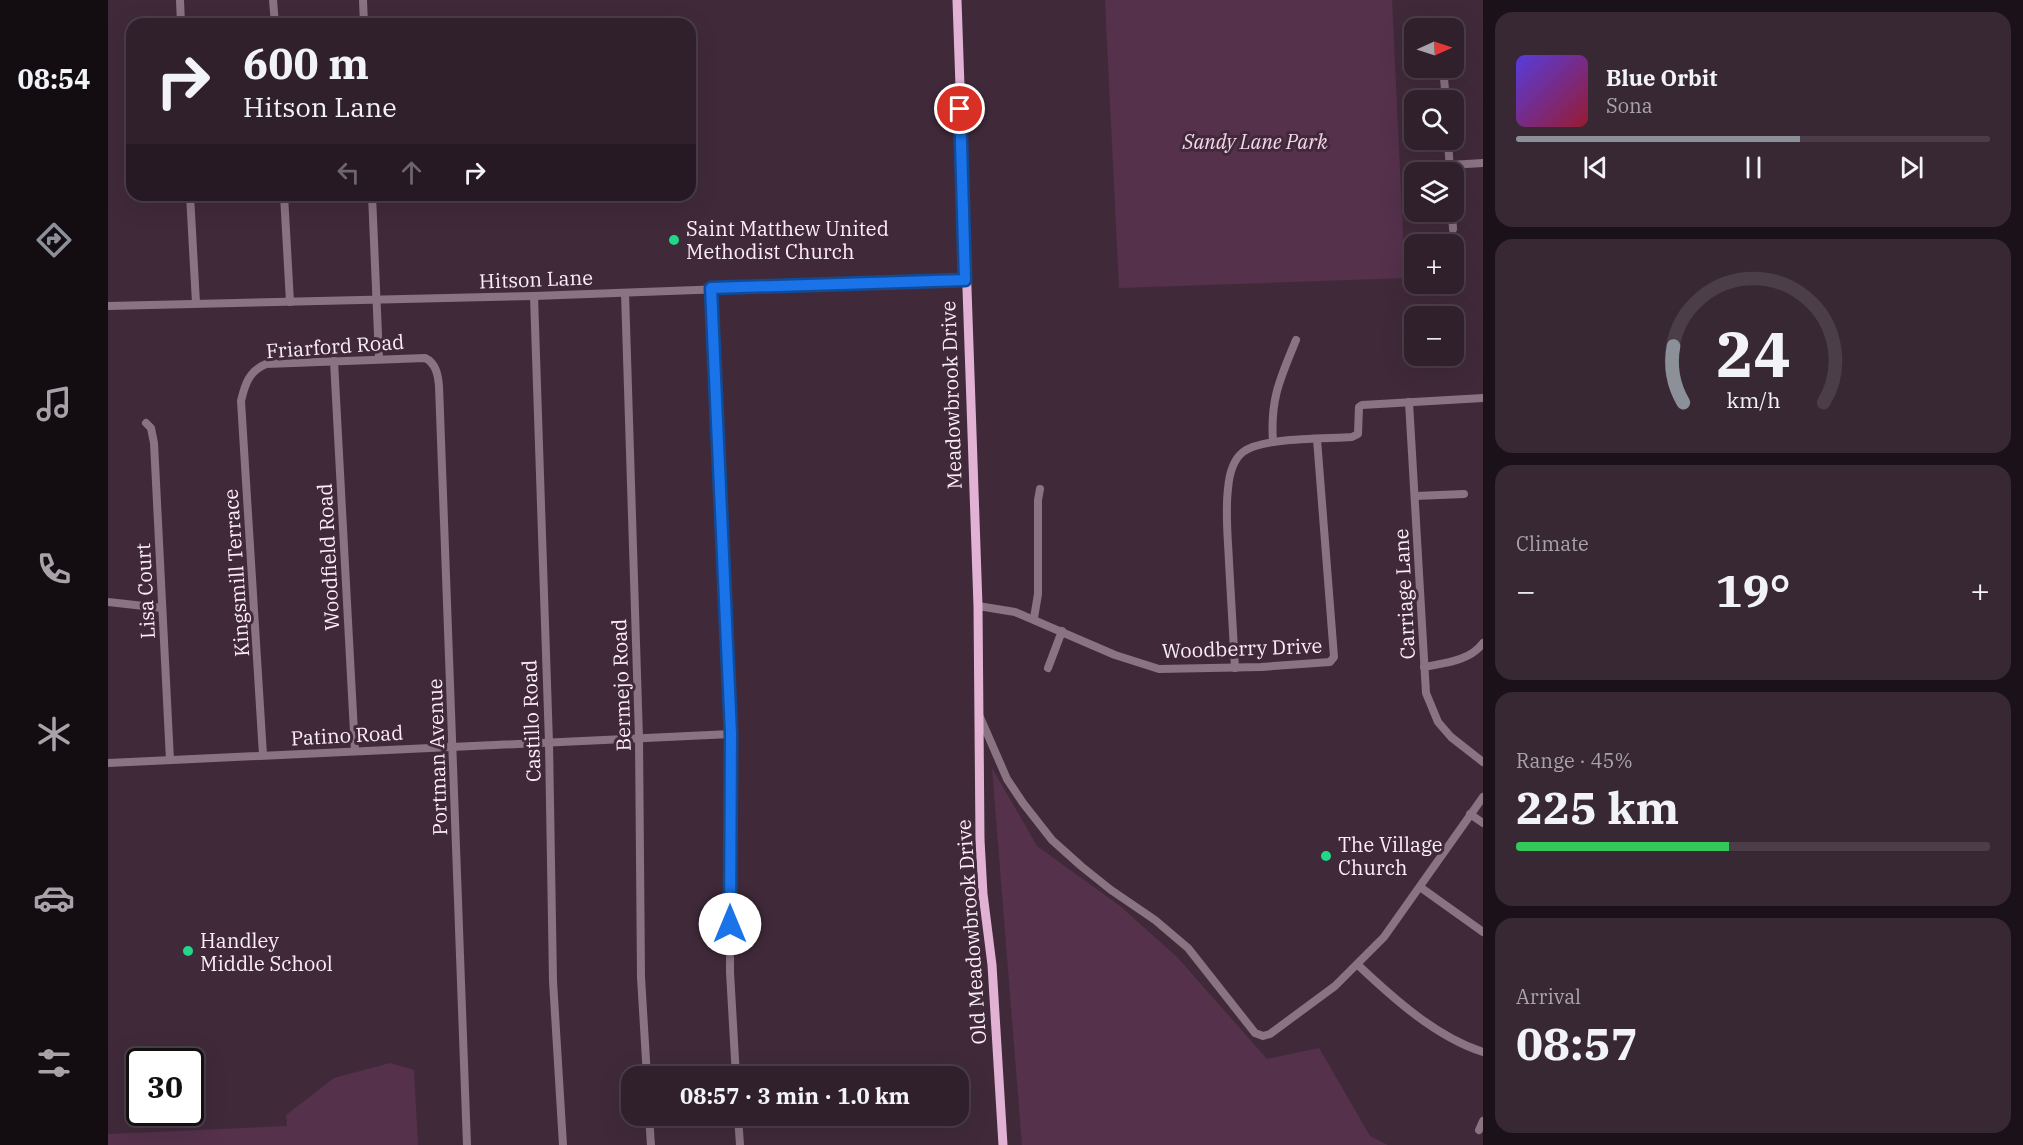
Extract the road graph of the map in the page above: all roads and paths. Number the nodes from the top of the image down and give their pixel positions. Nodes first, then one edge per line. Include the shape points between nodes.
1 (180, 0) edge
2 (273, 0) edge
3 (363, 0) edge
4 (957, 0) edge
5 (181, 18) edge
6 (274, 18) edge
7 (364, 18) edge
8 (1483, 164) edge
9 (1464, 167) edge
10 (190, 201) edge
11 (284, 201) edge
12 (372, 201) edge
13 (1453, 222) edge
14 (1453, 229) dead end
15 (965, 280) junction
16 (711, 288) junction
17 (625, 293) junction
18 (534, 296) junction
19 (376, 301) junction
20 (290, 302) junction
21 (196, 303) junction
22 (108, 306) edge
23 (1296, 340) dead end
24 (379, 358) junction
25 (334, 360) junction
26 (435, 368) joint
27 (244, 389) joint
28 (1483, 398) edge
29 (1409, 402) junction
30 (146, 423) dead end
31 (1317, 439) junction
32 (1273, 442) junction
33 (1041, 489) dead end
34 (1464, 494) dead end
35 (1415, 496) junction
36 (108, 602) edge
37 (978, 606) junction
38 (162, 608) junction
39 (1034, 618) junction
40 (1062, 631) junction
41 (1483, 643) edge
42 (1424, 667) junction
43 (1048, 668) dead end
44 (1234, 668) junction
45 (979, 716) junction
46 (731, 734) junction
47 (639, 738) junction
48 (549, 742) junction
49 (453, 747) junction
50 (355, 751) junction
51 (263, 756) junction
52 (170, 760) junction
53 (1483, 762) edge
54 (108, 763) edge
55 (1483, 797) edge
56 (1470, 814) junction
57 (1483, 822) edge
58 (1420, 887) junction
59 (1483, 932) edge
60 (1358, 965) junction
61 (1483, 1052) edge
62 (646, 1066) edge
63 (735, 1066) edge
64 (1483, 1121) edge
65 (650, 1126) edge
66 (739, 1126) edge
67 (1479, 1130) dead end
68 (467, 1145) edge
69 (563, 1145) edge
70 (651, 1145) edge
71 (740, 1145) edge
72 (1003, 1145) edge

1 - 5 street
2 - 6 street
3 - 7 street
4 - 15 main road, Meadowbrook Drive
8 - 9 street
10 - 21 street
11 - 20 street
12 - 19 street
13 - 14 street
15 - 16 street, Hitson Lane
15 - 37 main road, Meadowbrook Drive
16 - 17 street, Hitson Lane
16 - 46 street
17 - 18 street, Hitson Lane
17 - 47 street, Bermejo Road
18 - 19 street, Hitson Lane
18 - 48 street, Castillo Road
19 - 20 street, Hitson Lane
19 - 24 street
20 - 21 street, Hitson Lane
21 - 22 street, Hitson Lane
23 - 32 street via 1272,406
24 - 25 street, Friarford Road
24 - 26 street, Friarford Road via 425,358
25 - 27 street, Friarford Road via 267,364 254,370
25 - 50 street, Woodfield Road
26 - 49 street, Portman Avenue via 439,386
27 - 51 street, Kingsmill Terrace
28 - 29 street
29 - 31 street via 1359,406 1358,434
29 - 35 street, Carriage Lane
30 - 38 street, Lisa Court via 154,443
31 - 32 street
31 - 44 street, Woodberry Drive via 1334,657 1330,662
32 - 44 street via 1244,451 1230,475 1227,530
33 - 39 street
34 - 35 street
35 - 42 street, Carriage Lane
36 - 38 street
37 - 39 street, Woodberry Drive
37 - 45 main road, Meadowbrook Drive
38 - 52 street, Lisa Court
39 - 40 street, Woodberry Drive
40 - 43 street
40 - 44 street, Woodberry Drive via 1146,666 1173,670
41 - 42 street via 1459,660
42 - 53 street, Carriage Lane via 1426,693 1438,722
45 - 60 street via 1007,779 1052,840 1111,891 1188,948 1255,1033 1270,1034
45 - 72 main road, Old Meadowbrook Drive via 983,894 992,965
46 - 47 street, Patino Road
46 - 63 street via 730,972
47 - 48 street, Patino Road
47 - 62 street, Bermejo Road via 641,976
48 - 49 street, Patino Road
48 - 69 street, Castillo Road via 553,981
49 - 50 street, Patino Road
49 - 68 street, Portman Avenue
50 - 51 street, Patino Road
51 - 52 street, Patino Road
52 - 54 street, Patino Road
55 - 56 street
56 - 57 street
56 - 58 street
58 - 59 street
58 - 60 street
60 - 61 street via 1410,1010 1455,1040
64 - 67 street
65 - 70 street
66 - 71 street

